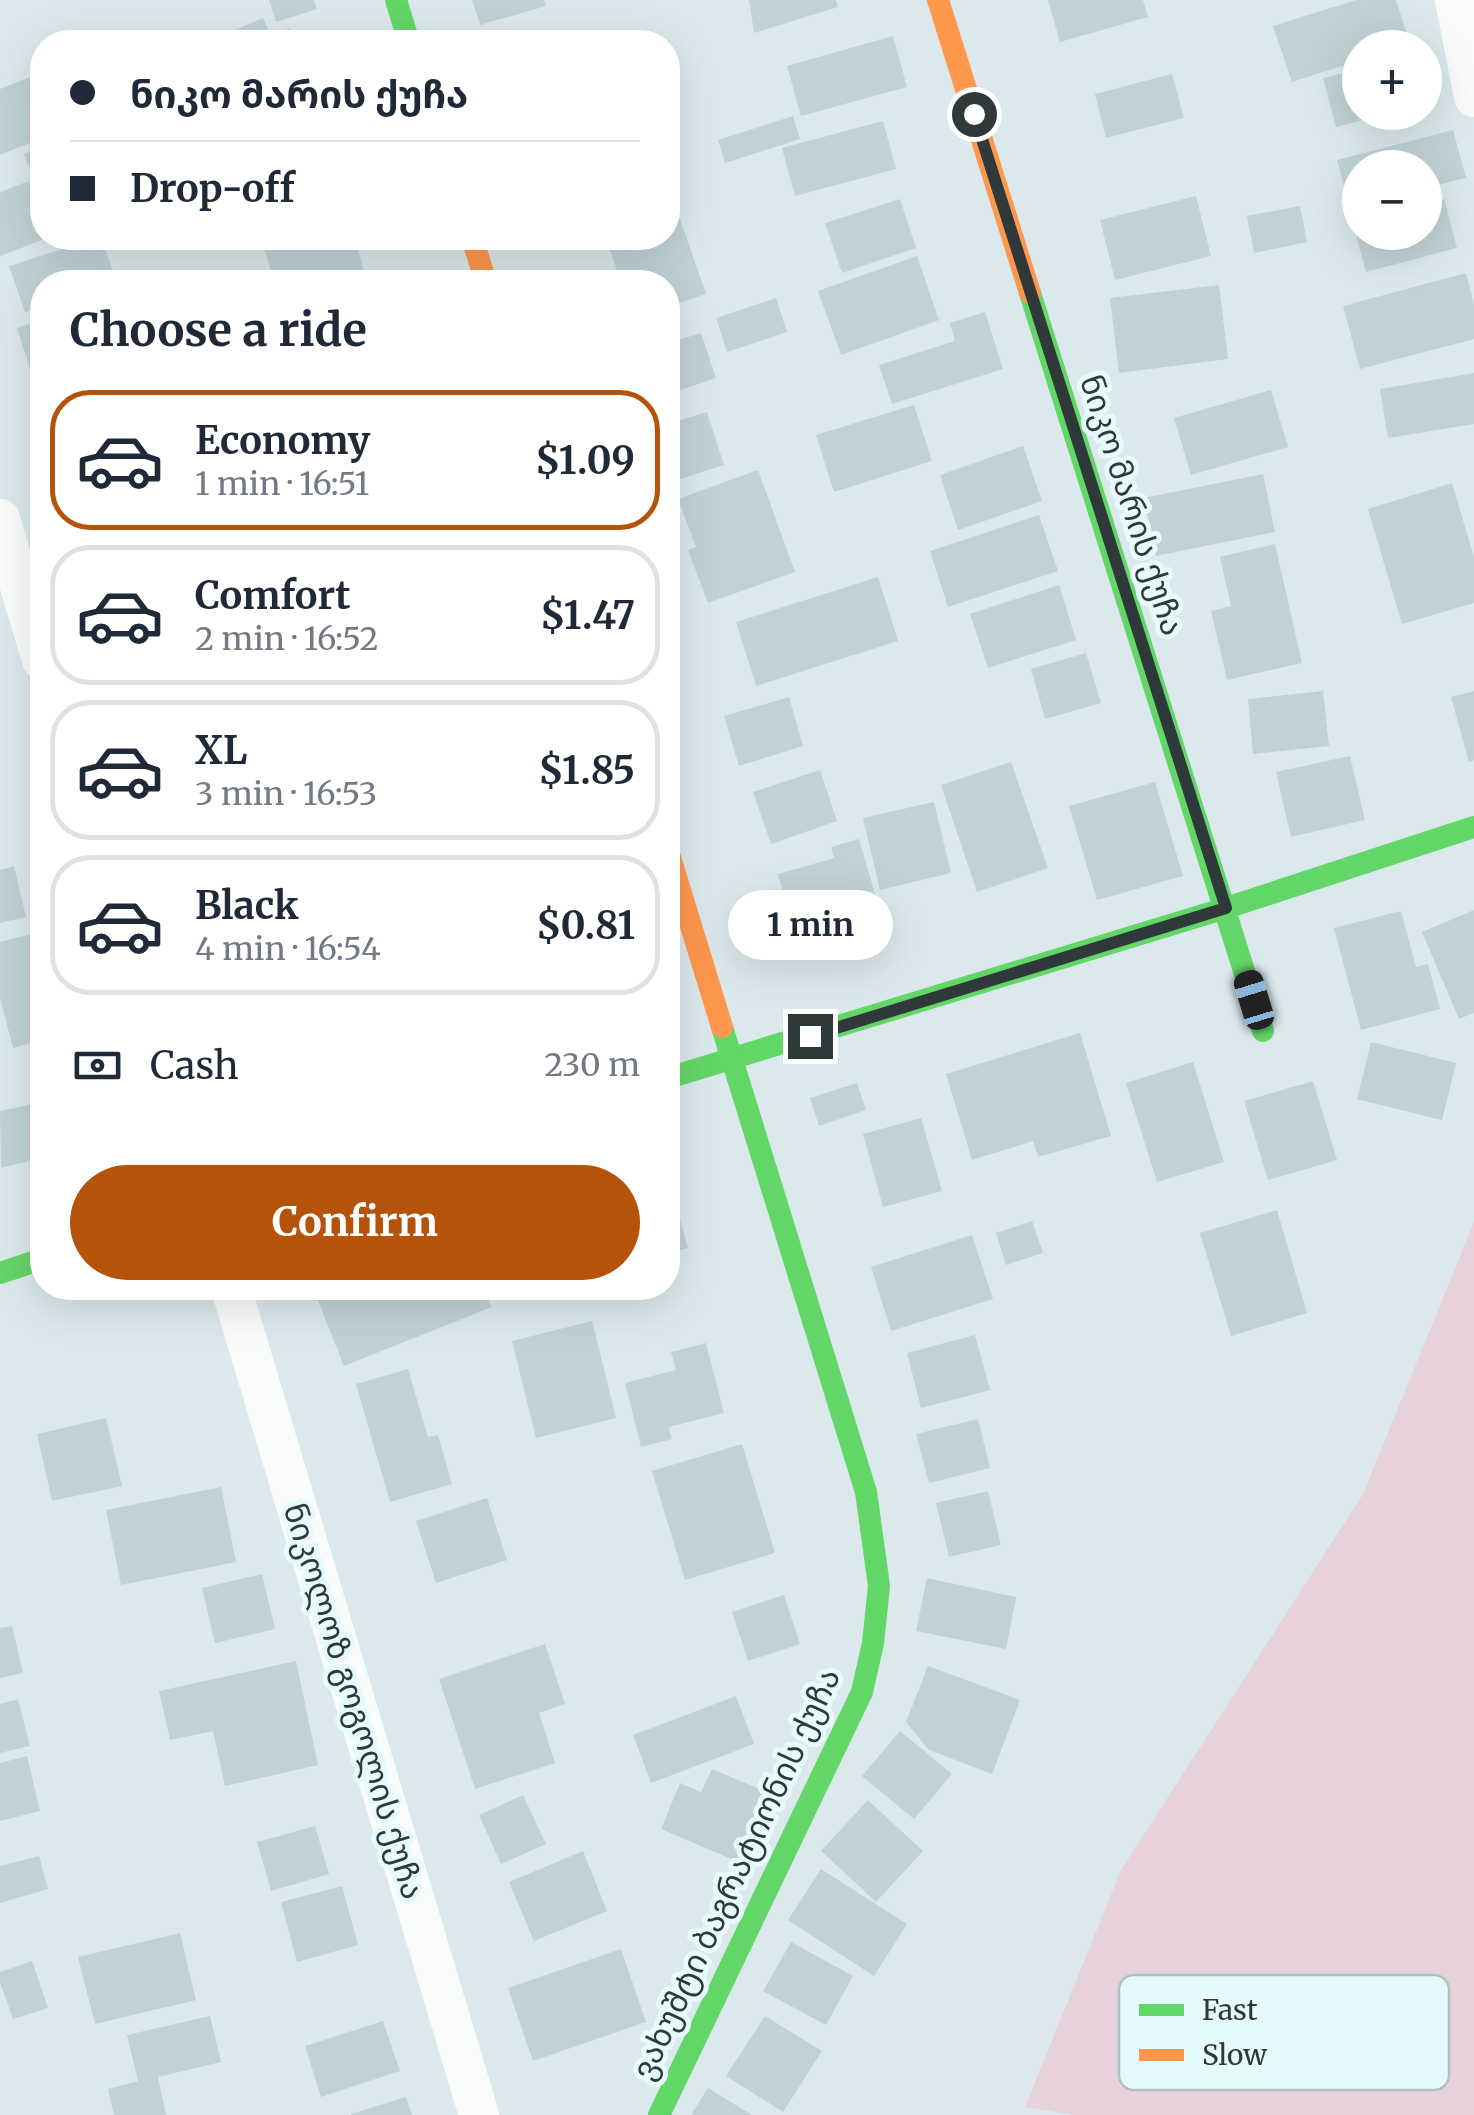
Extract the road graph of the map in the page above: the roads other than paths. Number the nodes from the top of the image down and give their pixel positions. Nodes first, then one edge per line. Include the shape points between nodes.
1 (396, 0) edge
2 (938, 0) edge
3 (1455, 0) edge
4 (405, 30) edge
5 (1474, 97) edge
6 (0, 518) edge
7 (30, 619) edge
8 (1474, 827) edge
9 (680, 888) edge
10 (1226, 908) junction
11 (1263, 1030) dead end
12 (734, 1059) junction
13 (680, 1075) edge
14 (30, 1264) edge
15 (0, 1273) edge
16 (235, 1300) edge
17 (479, 2115) edge
18 (659, 2115) edge

1 - 4 street
2 - 10 street, ნიკო მარის ქუჩა
3 - 5 street
6 - 7 street
8 - 10 street
9 - 12 street, ვახუშტი ბაგრატიონის ქუჩა
10 - 11 street, ნიკო მარის ქუჩა
10 - 12 street
12 - 13 street
12 - 18 street, ვახუშტი ბაგრატიონის ქუჩა via 866,1492 878,1586 862,1692
14 - 15 street
16 - 17 street, ნიკოლოზ გოგოლის ქუჩა

